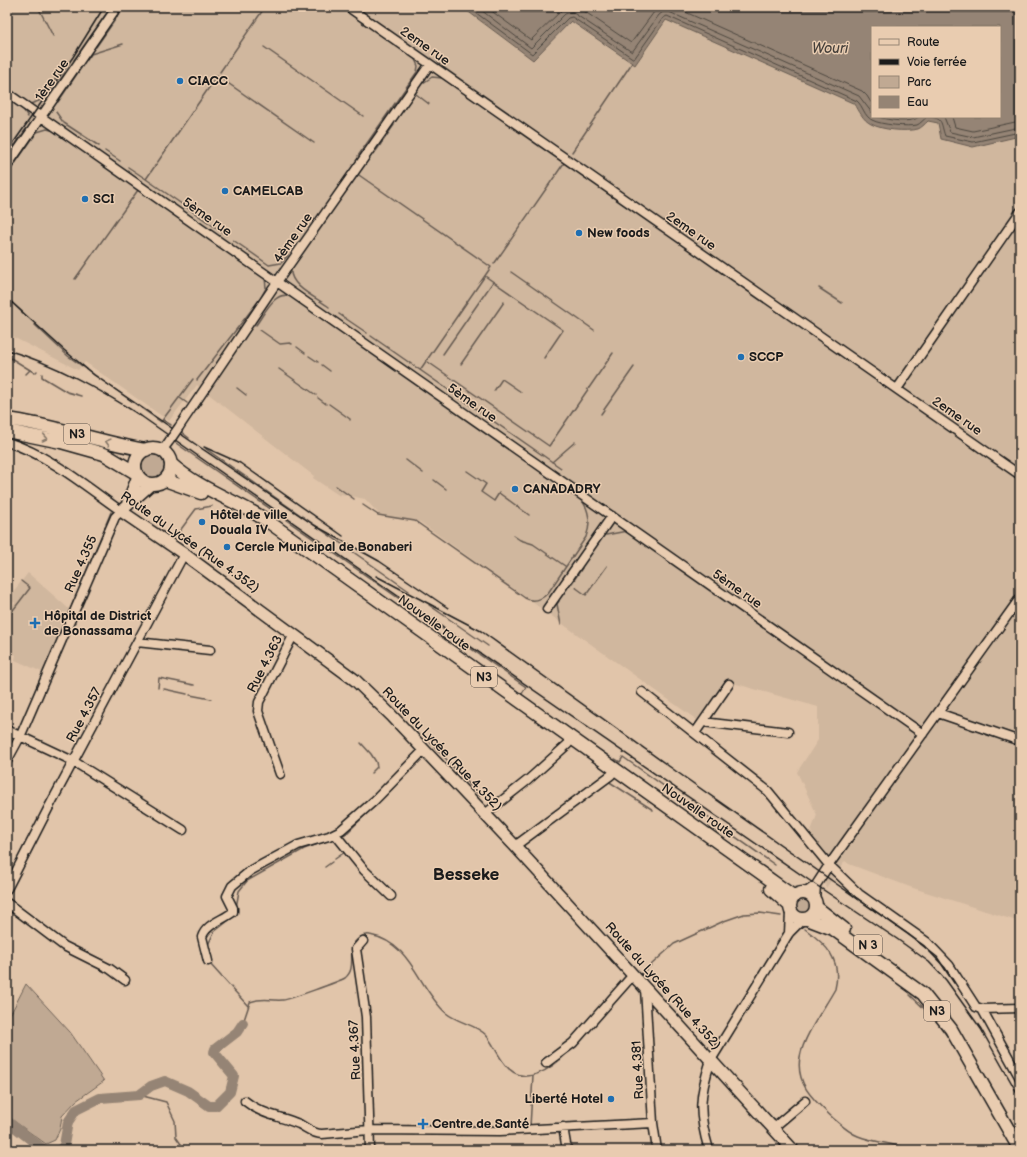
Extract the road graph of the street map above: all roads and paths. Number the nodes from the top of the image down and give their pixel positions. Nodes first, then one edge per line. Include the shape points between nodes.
1 (118, 7) edge
2 (348, 7) edge
3 (430, 64) junction
4 (7, 92) edge
5 (41, 116) junction
6 (7, 166) edge
7 (1020, 212) edge
8 (277, 282) junction
9 (897, 389) junction
10 (7, 419) edge
11 (7, 431) edge
12 (7, 442) edge
13 (146, 450) junction
14 (162, 451) junction
15 (171, 464) junction
16 (137, 474) junction
17 (1020, 475) edge
18 (165, 480) junction
19 (151, 484) junction
20 (128, 502) junction
21 (121, 511) junction
22 (612, 516) junction
23 (184, 554) junction
24 (1020, 598) edge
25 (547, 609) dead end
26 (294, 634) junction
27 (137, 642) junction
28 (210, 650) dead end
29 (729, 684) dead end
30 (642, 692) dead end
31 (938, 713) junction
32 (703, 722) junction
33 (550, 728) junction
34 (7, 730) edge
35 (788, 732) dead end
36 (695, 733) junction
37 (923, 734) junction
38 (20, 737) junction
39 (1020, 741) edge
40 (568, 744) junction
41 (424, 750) junction
42 (7, 761) edge
43 (73, 761) junction
44 (280, 774) dead end
45 (611, 775) junction
46 (485, 814) junction
47 (183, 830) dead end
48 (335, 834) junction
49 (515, 846) junction
50 (830, 865) junction
51 (816, 885) junction
52 (7, 889) edge
53 (805, 893) junction
54 (391, 896) dead end
55 (7, 903) edge
56 (791, 904) junction
57 (815, 904) junction
58 (805, 919) junction
59 (789, 933) junction
60 (363, 940) dead end
61 (208, 960) dead end
62 (633, 975) junction
63 (125, 980) dead end
64 (920, 982) joint
65 (646, 988) junction
66 (1020, 1008) edge
67 (982, 1009) junction
68 (711, 1060) junction
69 (546, 1063) dead end
70 (983, 1076) junction
71 (1020, 1078) edge
72 (245, 1101) dead end
73 (805, 1101) dead end
74 (653, 1123) junction
75 (563, 1127) junction
76 (773, 1128) junction
77 (369, 1130) junction
78 (1020, 1136) edge
79 (370, 1150) edge
80 (567, 1150) edge
81 (657, 1150) edge
82 (709, 1150) edge
83 (793, 1150) edge
84 (1020, 1150) edge

1 - 5 street, 1ère rue
2 - 3 street, 2eme rue
3 - 8 street, 4ème rue
3 - 9 street, 2eme rue
4 - 5 street, 5ème rue
5 - 6 street, 1ère rue
5 - 8 street, 5ème rue
7 - 9 street
8 - 14 street, 4ème rue, bridge
8 - 22 street, 5ème rue
9 - 17 street, 2eme rue
13 -> 10 highway, N3
11 -> 16 highway via 104,454
12 - 21 street, Route du Lycée (Rue 4.352) via 44,457
13 - 14 highway, N3 via 154,448
13 - 16 highway via 136,459
14 - 15 highway, N3
15 - 18 highway via 170,473
15 - 33 highway, Nouvelle route / N3 via 191,480 246,507 266,520
16 - 19 highway via 144,482
16 - 20 main road
18 - 19 highway
18 - 33 highway, Nouvelle route via 203,494 263,526
19 - 20 main road
20 - 21 main road
21 - 23 main road, Route du Lycée (Rue 4.352)
21 - 38 street, Rue 4.355 via 115,517
22 - 25 street
22 - 37 street, 5ème rue
23 - 26 main road, Route du Lycée (Rue 4.352)
23 - 27 street, Rue 4.357
24 - 31 street
26 - 41 main road, Route du Lycée (Rue 4.352) via 355,680
26 - 44 street, Rue 4.363 via 259,702 258,712
27 - 28 street
27 - 43 street, Rue 4.357
29 - 32 street
30 - 36 street
31 - 37 street
31 - 39 street
32 - 35 street
32 - 36 street
33 - 40 highway, Nouvelle route
33 - 56 highway, Nouvelle route / N3 via 765,875
34 - 38 street
36 - 50 street via 768,791
37 - 50 street
38 - 42 street, Rue 4.355
38 - 43 street
40 - 45 highway, Nouvelle route
40 - 46 street
41 - 46 main road, Route du Lycée (Rue 4.352)
41 - 48 street via 374,801
43 - 47 street
43 - 52 street, Rue 4.357
45 - 49 street
45 - 56 highway, Nouvelle route
46 - 49 main road, Route du Lycée (Rue 4.352)
48 - 54 street via 364,870
48 - 61 street via 298,845 238,880 227,896 233,912 213,924 203,934
49 - 62 main road, Route du Lycée (Rue 4.352)
50 - 51 street
50 - 67 street via 859,894 928,942 949,965 974,1005
51 - 53 street
51 - 57 street
53 - 56 highway via 798,893
53 - 57 highway via 811,895
55 - 63 street via 64,946 110,969
56 - 58 highway via 797,918
56 - 59 street
57 - 58 highway via 814,913
57 - 64 highway, N 3 via 835,923
58 - 59 street
58 - 70 highway, N3 via 833,929 923,994
59 - 68 street
60 - 77 street, Rue 4.367 via 356,949 366,1017
62 - 65 main road, Route du Lycée (Rue 4.352)
62 - 69 street via 573,1043
64 - 70 highway, N3 via 939,1002 956,1027
65 - 68 main road, Route du Lycée (Rue 4.352)
65 - 74 street, Rue 4.381
66 - 67 street
67 - 71 street
68 - 76 main road, Route du Lycée (Rue 4.352)
68 - 82 street via 703,1085 700,1110
70 - 78 highway, N3
70 - 84 highway, N3
72 - 77 street via 264,1114 295,1122 318,1134
73 - 76 street
74 - 75 street
74 - 81 street, Rue 4.381
75 - 77 street via 500,1132
75 - 80 street
76 - 83 main road, Route du Lycée (Rue 4.352)
77 - 79 street, Rue 4.367

